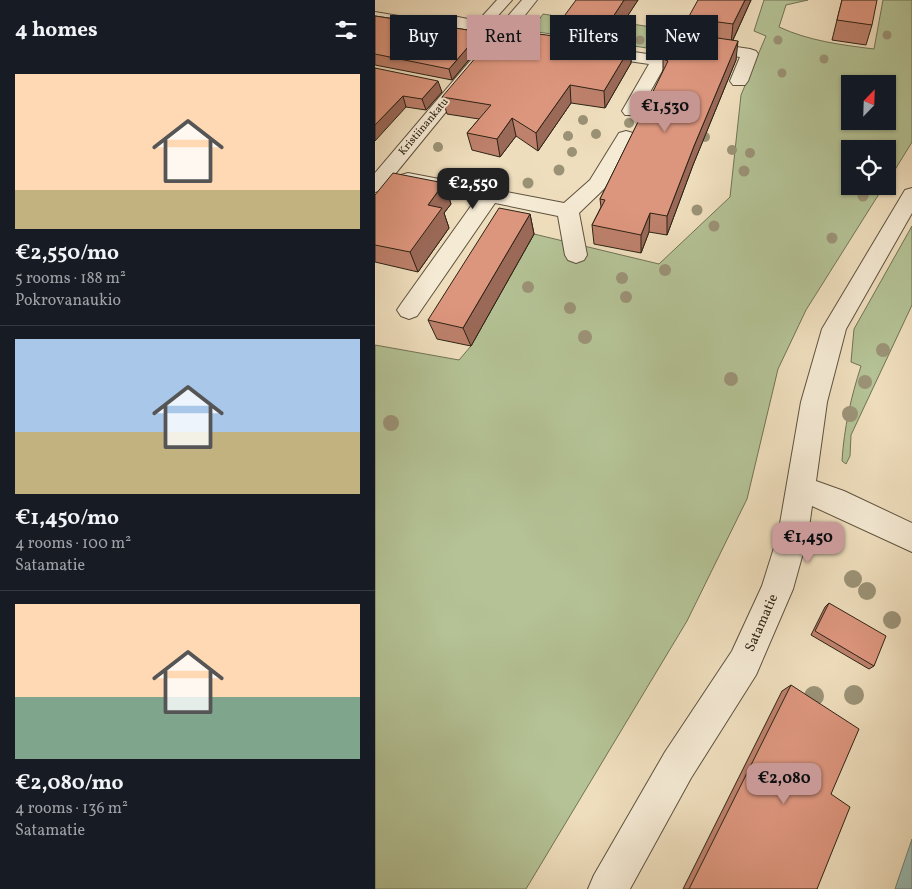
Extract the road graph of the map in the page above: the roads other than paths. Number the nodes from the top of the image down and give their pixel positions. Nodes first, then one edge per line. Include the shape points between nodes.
1 (505, 0) edge
2 (530, 0) edge
3 (375, 9) edge
4 (517, 15) edge
5 (375, 17) edge
6 (467, 32) edge
7 (540, 43) edge
8 (544, 44) edge
9 (636, 58) edge
10 (481, 60) edge
11 (659, 61) junction
12 (739, 81) dead end
13 (440, 84) dead end
14 (458, 88) junction
15 (631, 111) dead end
16 (626, 138) dead end
17 (380, 180) edge
18 (490, 195) junction
19 (912, 195) edge
20 (568, 211) junction
21 (576, 255) dead end
22 (409, 310) dead end
23 (801, 489) junction
24 (912, 538) edge
25 (608, 889) edge

1 - 3 street via 482,26
2 - 4 street, Kristiinankatu
5 - 6 street
7 - 8 street
9 - 11 street
10 - 14 street, Kristiinankatu
11 - 12 street via 670,42 750,54
11 - 15 street
13 - 14 street
14 - 17 street, Kristiinankatu
16 - 20 street via 599,184
17 - 18 street
18 - 20 street
18 - 22 street
19 - 23 street, Satamatie via 834,329 814,402
20 - 21 street
23 - 24 street via 834,500
23 - 25 street, Satamatie via 793,535 777,589 745,662 678,764

